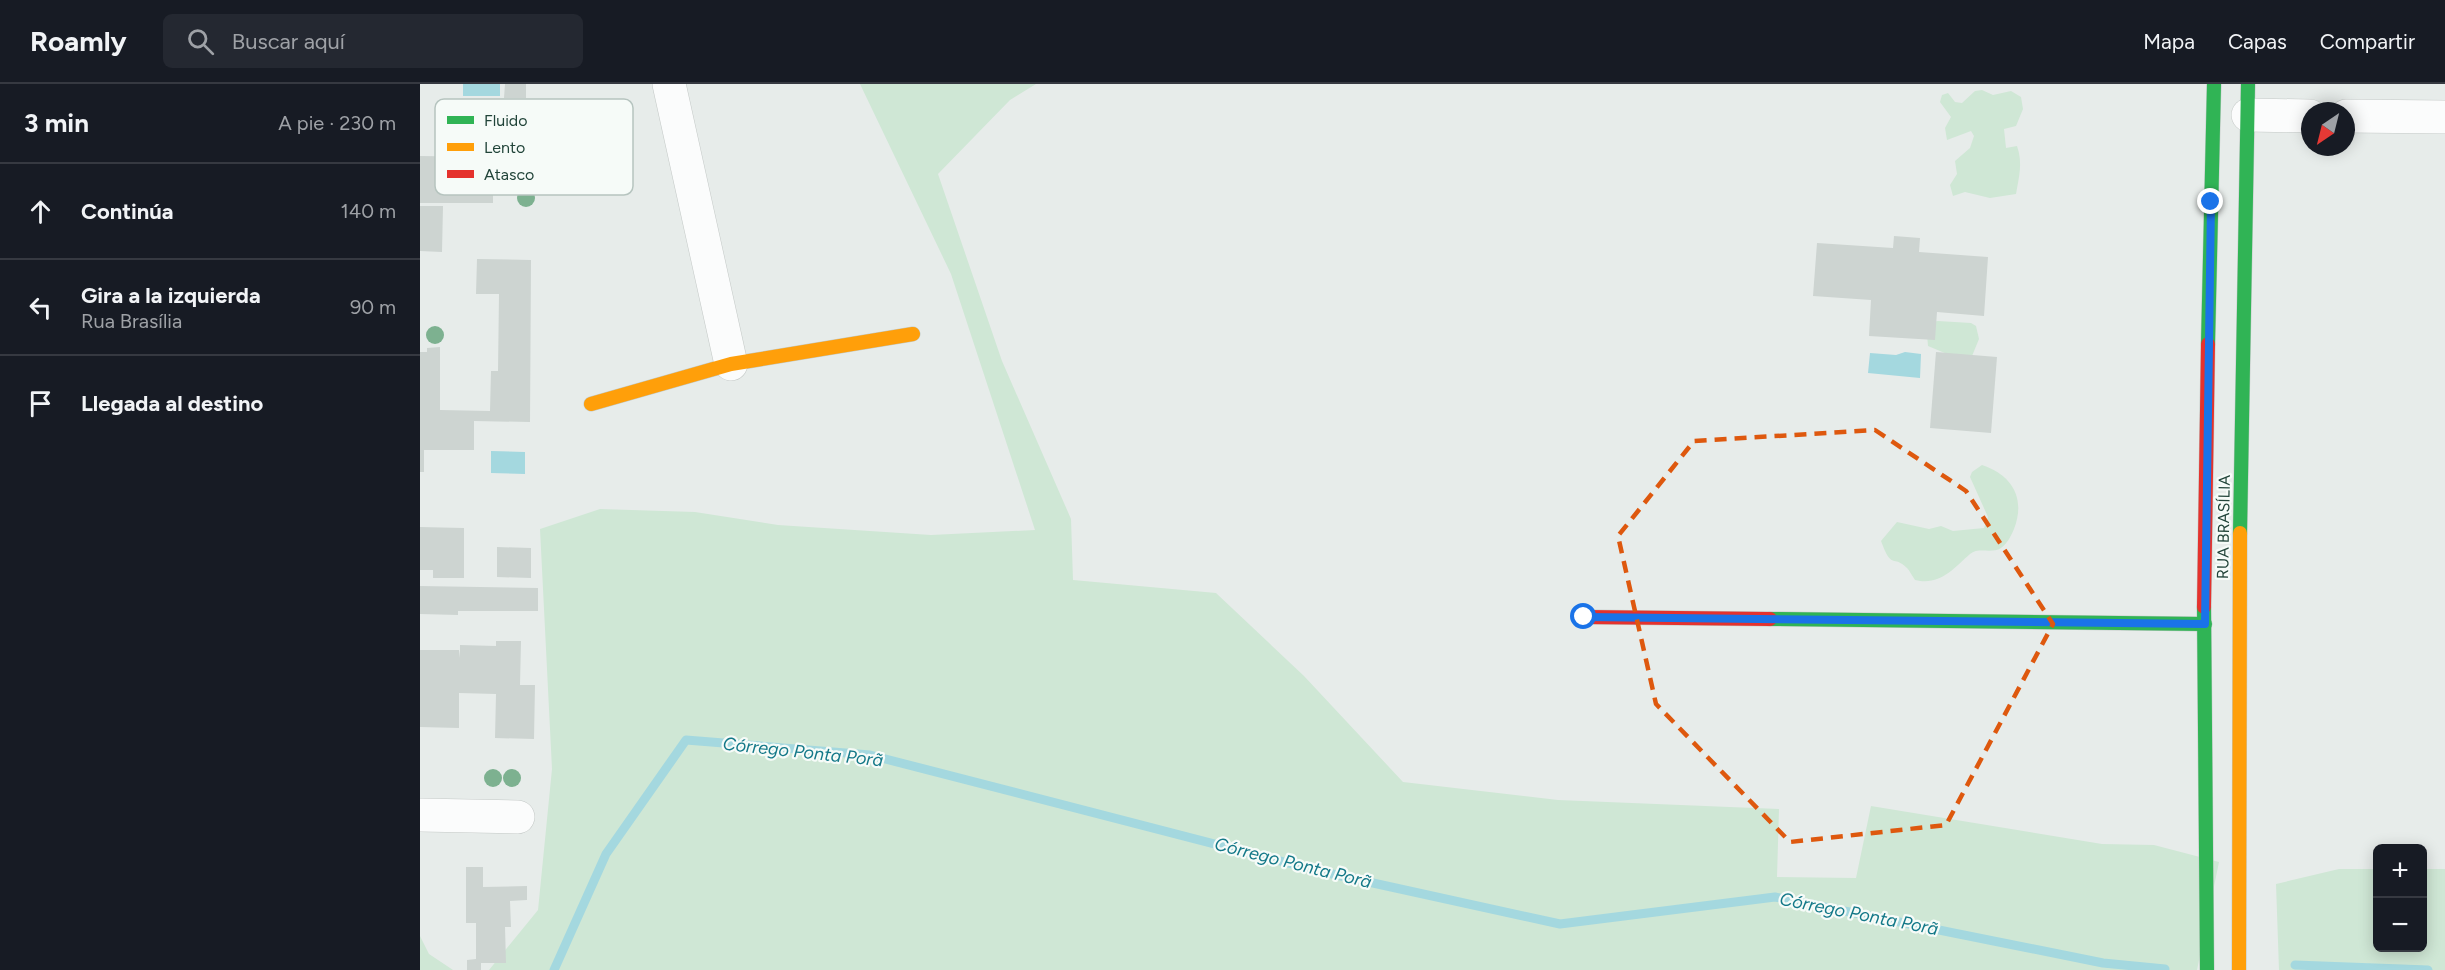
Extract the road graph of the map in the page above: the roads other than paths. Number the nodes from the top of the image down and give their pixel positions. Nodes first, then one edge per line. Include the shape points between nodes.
1 (669, 84) edge
2 (2214, 84) edge
3 (2248, 100) edge
4 (2301, 114) edge
5 (2355, 116) edge
6 (2445, 117) edge
7 (913, 334) dead end
8 (731, 364) junction
9 (591, 404) dead end
10 (1584, 617) dead end
11 (2205, 624) junction
12 (420, 815) edge
13 (518, 817) dead end
14 (2207, 970) edge
15 (2240, 970) edge

1 - 8 street
2 - 11 main road, RUA BRASÍLIA
3 - 4 street
3 - 15 main road, RUA BRASÍLIA via 2239,608
5 - 6 street
7 - 8 main road
8 - 9 main road
10 - 11 main road
11 - 14 main road, RUA BRASÍLIA
12 - 13 street

